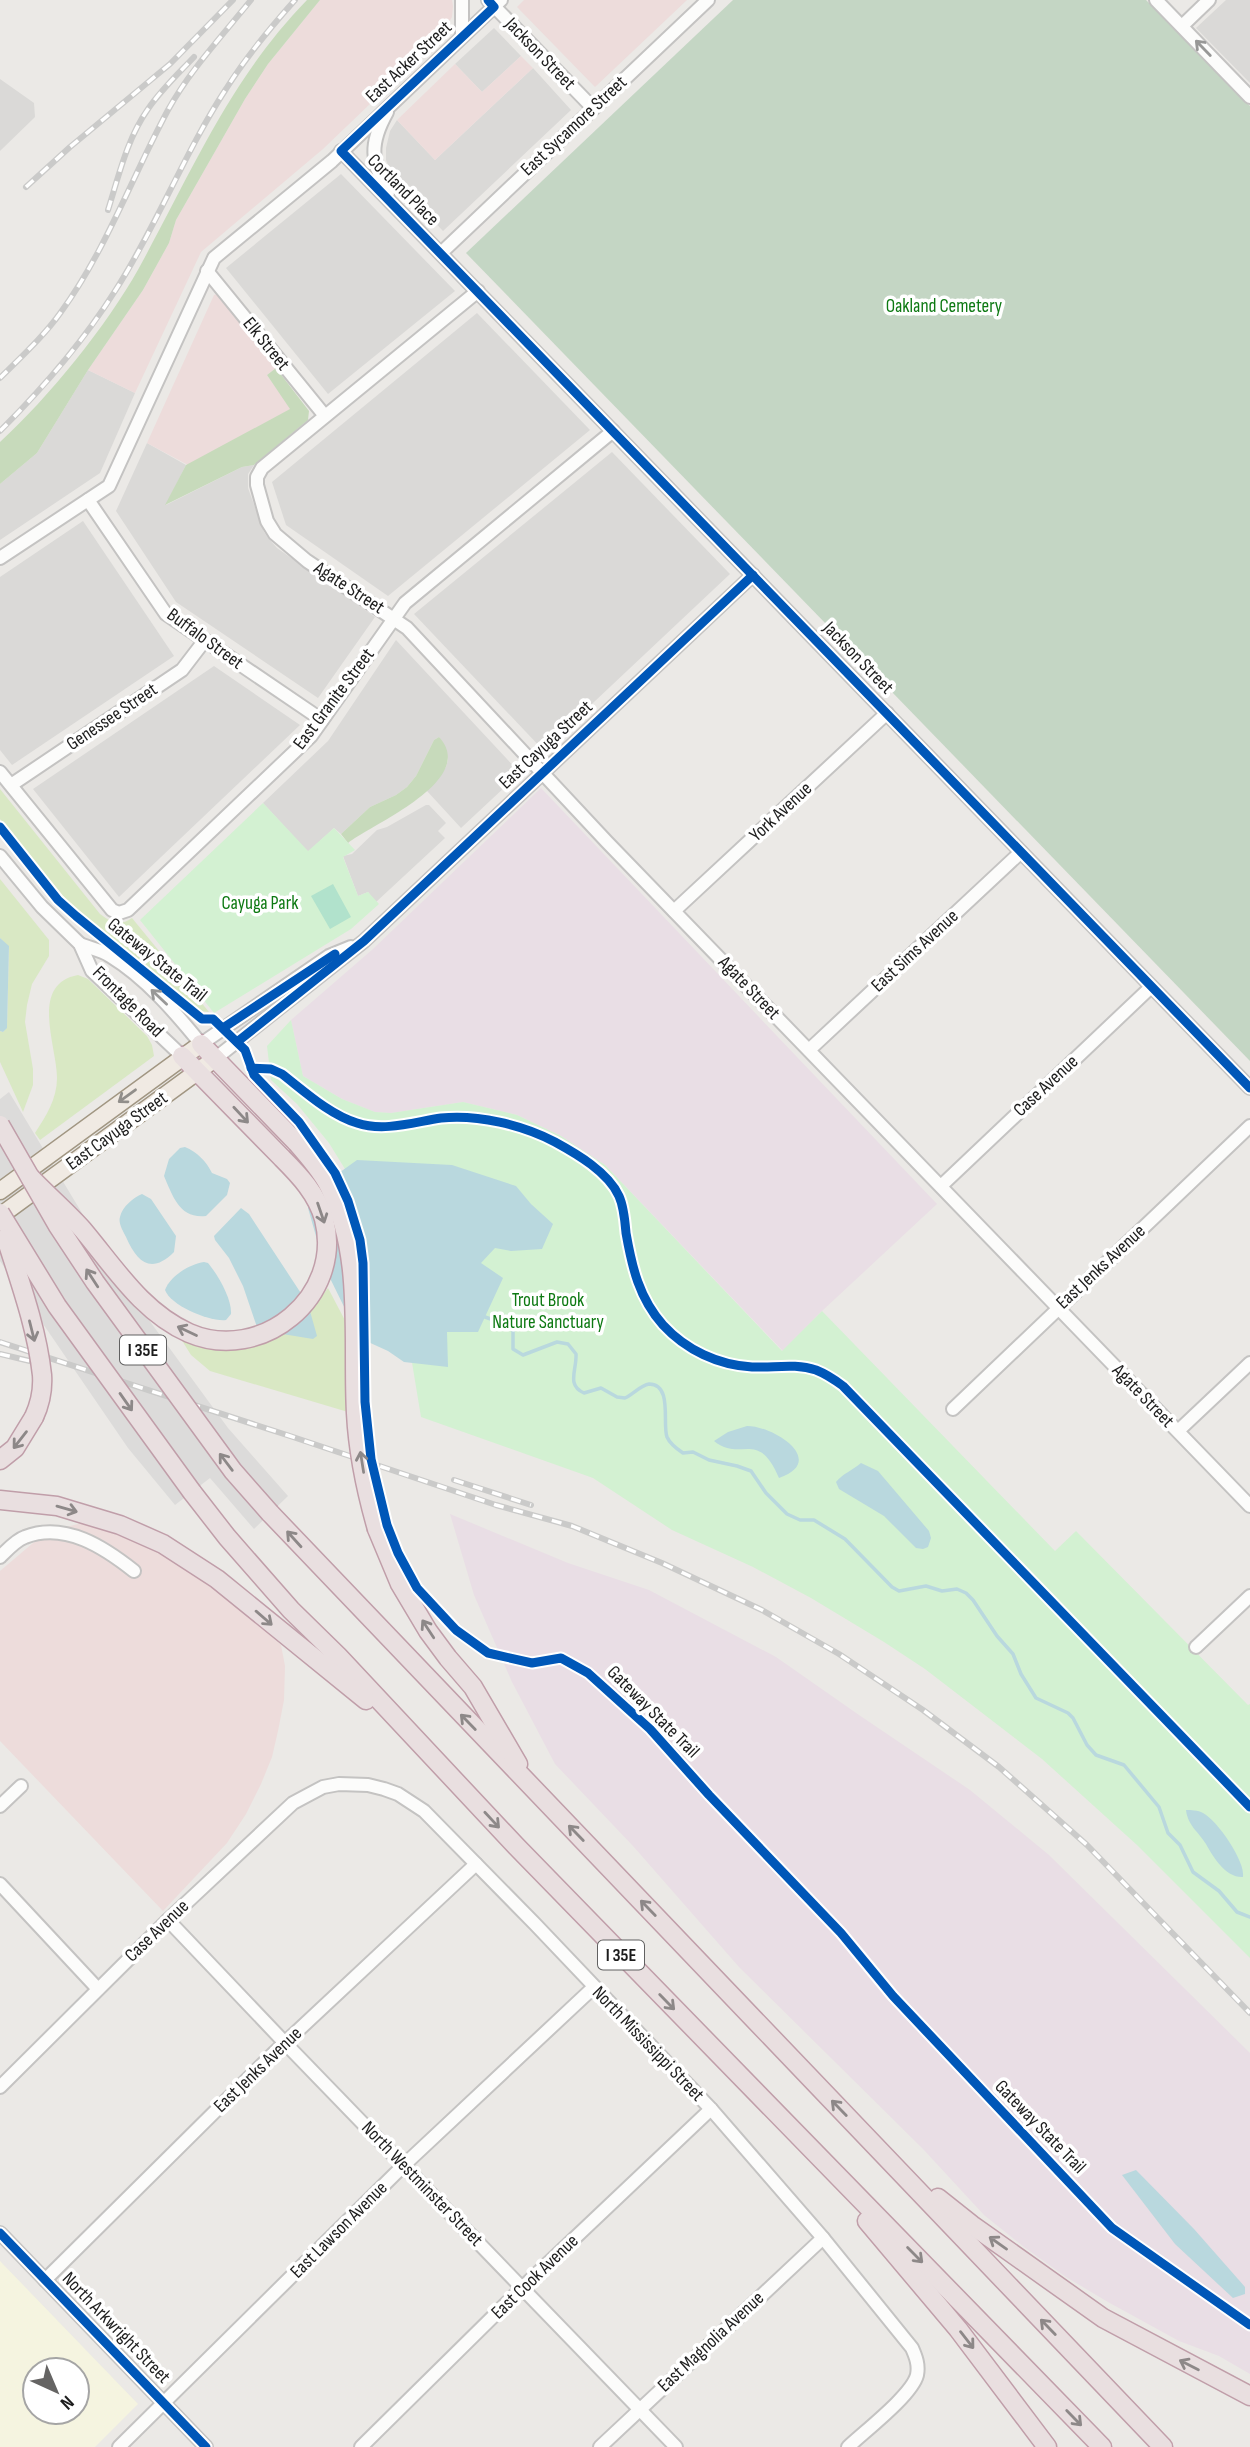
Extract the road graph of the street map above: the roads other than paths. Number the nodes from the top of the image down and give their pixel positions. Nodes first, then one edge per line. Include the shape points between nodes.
1 (462, 0) edge
2 (708, 0) edge
3 (1156, 0) edge
4 (1209, 0) edge
5 (494, 2) edge
6 (1182, 26) junction
7 (462, 36) junction
8 (1250, 97) edge
9 (395, 100) junction
10 (593, 108) junction
11 (341, 151) junction
12 (395, 205) junction
13 (441, 253) junction
14 (207, 271) junction
15 (478, 291) junction
16 (325, 416) junction
17 (613, 430) junction
18 (88, 500) junction
19 (0, 558) edge
20 (753, 575) junction
21 (394, 617) junction
22 (205, 640) junction
23 (887, 713) junction
24 (322, 720) junction
25 (0, 772) edge
26 (542, 773) junction
27 (11, 785) junction
28 (1021, 852) junction
29 (0, 856) edge
30 (674, 911) junction
31 (364, 941) junction
32 (79, 944) junction
33 (1152, 987) junction
34 (201, 1044) junction
35 (809, 1050) junction
36 (182, 1056) junction
37 (216, 1058) junction
38 (198, 1073) junction
39 (1250, 1088) edge
40 (0, 1125) edge
41 (1250, 1126) edge
42 (30, 1177) junction
43 (941, 1186) junction
44 (0, 1191) edge
45 (0, 1216) edge
46 (1058, 1308) junction
47 (1250, 1363) edge
48 (953, 1409) dead end
49 (1178, 1432) junction
50 (0, 1460) edge
51 (0, 1500) edge
52 (1250, 1506) edge
53 (0, 1557) edge
54 (135, 1571) dead end
55 (1250, 1596) edge
56 (1196, 1647) dead end
57 (430, 1754) junction
58 (21, 1786) dead end
59 (323, 1787) joint
60 (532, 1788) junction
61 (0, 1806) edge
62 (476, 1864) junction
63 (0, 1884) edge
64 (168, 1920) junction
65 (594, 1987) junction
66 (98, 1989) junction
67 (285, 2043) junction
68 (0, 2087) edge
69 (711, 2109) junction
70 (798, 2136) junction
71 (886, 2157) junction
72 (404, 2165) junction
73 (0, 2233) edge
74 (823, 2238) junction
75 (45, 2280) junction
76 (522, 2288) junction
77 (1250, 2396) edge
78 (164, 2403) junction
79 (638, 2410) junction
80 (119, 2447) edge
81 (206, 2447) edge
82 (360, 2447) edge
83 (600, 2447) edge
84 (676, 2447) edge
85 (848, 2447) edge
86 (1047, 2447) edge
87 (1102, 2447) edge
88 (1163, 2447) edge

1 - 7 street
2 - 10 street, East Sycamore Street
3 - 6 street
4 - 6 street
5 - 7 street, East Acker Street
5 - 10 street, Jackson Street
8 -> 6 street
7 - 9 street, East Acker Street
9 - 11 street, East Acker Street
9 - 12 street via 373,145 374,165
10 - 13 street, East Sycamore Street
11 - 12 street, Cortland Place
11 - 14 street, East Acker Street via 218,254
12 - 13 street, Cortland Place
13 - 15 street, Jackson Street
14 - 16 street, Elk Street
14 - 18 street, East Acker Street via 109,486
15 - 16 street
15 - 17 street, Jackson Street
16 - 21 street, Agate Street via 257,477 267,521 275,534 307,561
17 - 20 street, Jackson Street
17 - 21 street, East Granite Street via 405,603
18 - 19 street, East Acker Street
18 - 22 street, Buffalo Street via 160,606
20 - 23 street, Jackson Street
20 - 26 street, East Cayuga Street
21 - 24 street, East Granite Street
21 - 26 street, Agate Street
22 - 24 street, Buffalo Street
22 - 27 street, Genessee Street via 182,670
23 - 28 street, Jackson Street
23 - 30 street, York Avenue
24 - 27 street, East Granite Street via 235,809 119,913 108,906
25 - 27 street
26 - 30 street, Agate Street
26 - 31 street, East Cayuga Street
28 - 33 street, Jackson Street
28 - 35 street, East Sims Avenue
29 - 32 street, Frontage Road
30 - 35 street, Agate Street
31 - 34 street, East Cayuga Street via 329,956
31 - 37 street, East Cayuga Street
34 -> 32 street, Frontage Road via 141,981 109,955
32 - 36 street, Frontage Road via 92,971
33 - 39 street, Jackson Street
33 - 43 street, Case Avenue
34 - 36 main road, East Cayuga Street
34 - 37 highway
35 - 43 street, Agate Street
36 - 38 highway
36 -> 44 main road, East Cayuga Street
37 - 38 main road, East Cayuga Street
60 -> 37 highway, bridge via 473,1687 448,1658 400,1584 377,1529 356,1416 351,1255 328,1184 298,1143
38 -> 42 highway, bridge via 303,1179 321,1212 326,1241 323,1271 302,1310 281,1326 237,1341 189,1332 150,1308 129,1288 82,1229
38 - 45 main road, East Cayuga Street
40 - 42 highway, I 35E, bridge
41 - 46 street, East Jenks Avenue
60 -> 42 highway, I 35E, bridge via 233,1471 126,1327
43 - 46 street, Agate Street
45 -> 50 highway, bridge via 42,1377 34,1417 15,1448
45 -> 57 highway, I 35E, bridge via 57,1306 227,1536
46 - 48 street, East Jenks Avenue
46 - 49 street, Agate Street
47 - 49 street
49 - 52 street, Agate Street
51 -> 57 highway via 57,1506 163,1544 216,1578
53 - 54 street via 23,1537 54,1532 105,1548
55 - 56 street
57 -> 70 highway, I 35E
58 - 61 street
59 - 62 street, North Mississippi Street via 353,1783 398,1794 424,1811
59 - 64 street, Case Avenue via 282,1811
71 -> 60 highway, I 35E
62 - 65 street, North Mississippi Street
62 - 67 street, East Jenks Avenue
63 - 66 street
64 - 66 street, Case Avenue
64 - 67 street, North Westminster Street
65 - 69 street, North Mississippi Street
65 - 72 street, East Lawson Avenue
66 - 68 street, Case Avenue
67 - 72 street, North Westminster Street
67 - 75 street, East Jenks Avenue
69 - 74 street, North Mississippi Street
69 - 76 street, East Cook Avenue
70 -> 86 highway via 958,2329
70 -> 87 highway, I 35E
77 -> 71 highway via 1103,2318
88 -> 71 highway, I 35E
72 - 76 street, North Westminster Street
72 - 78 street, East Lawson Avenue
73 - 75 street, North Arkwright Street
74 - 79 street, East Magnolia Avenue
74 - 85 street, North Mississippi Street via 912,2348 918,2362 910,2389
75 - 78 street, North Arkwright Street
76 - 79 street, North Westminster Street
76 - 82 street, East Cook Avenue
78 - 80 street, East Lawson Avenue
78 - 81 street, North Arkwright Street
79 - 83 street, East Magnolia Avenue
79 - 84 street, North Westminster Street

